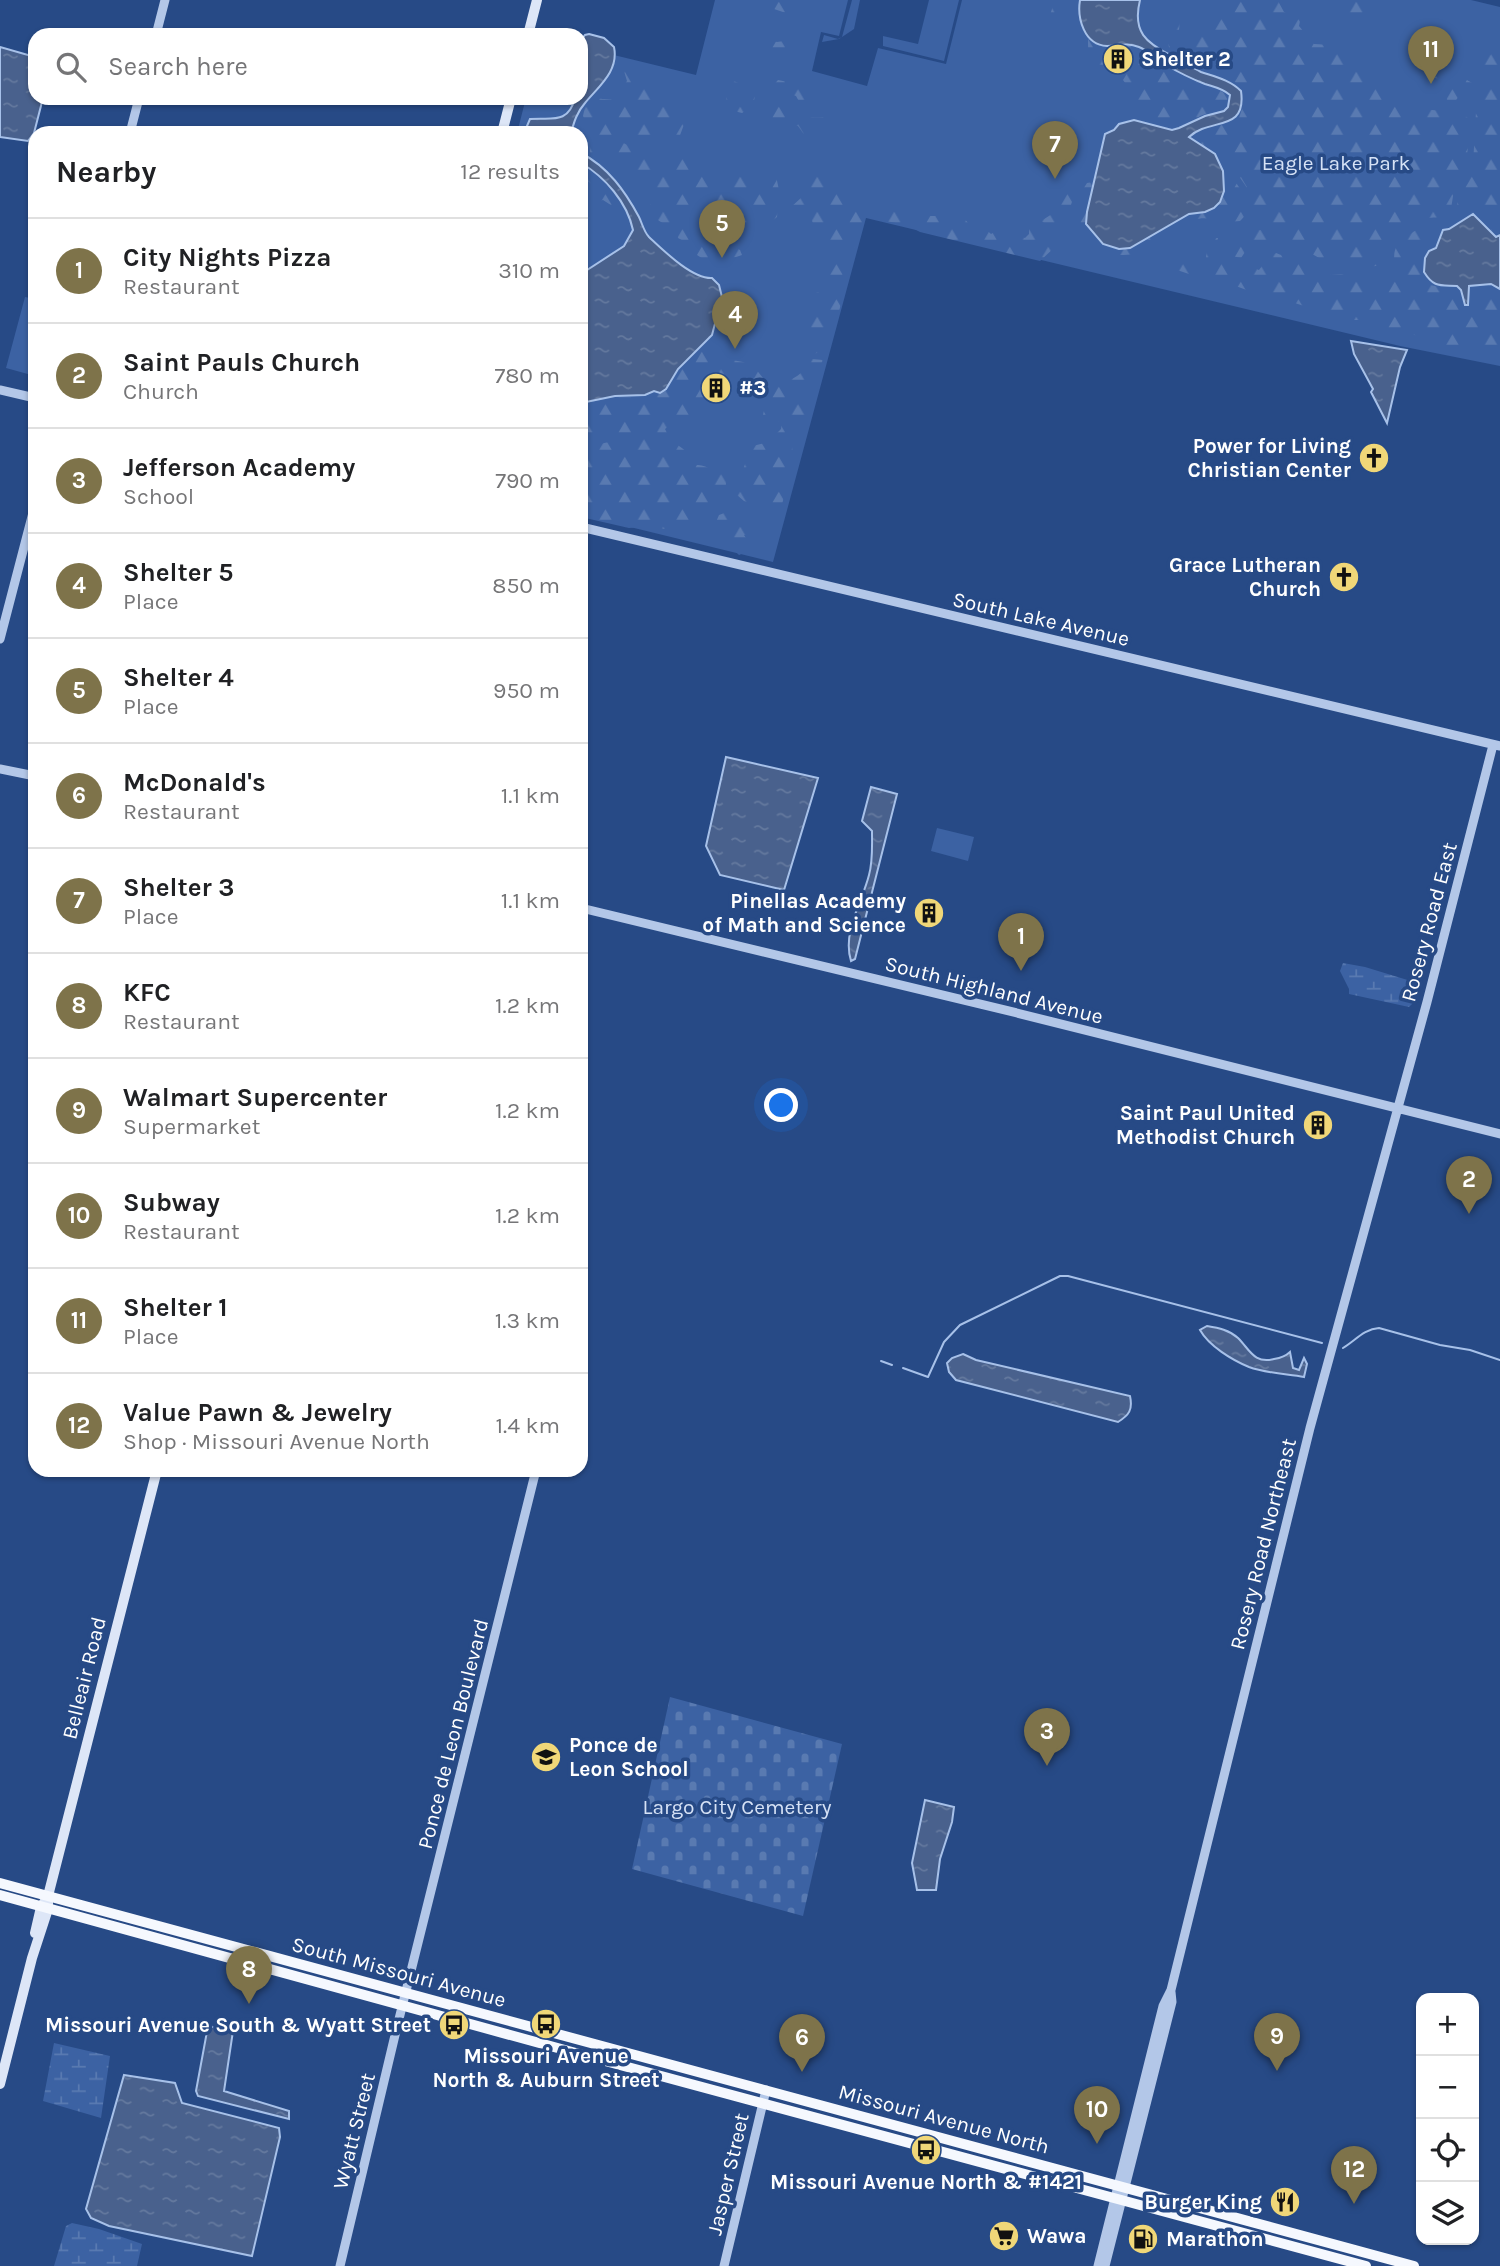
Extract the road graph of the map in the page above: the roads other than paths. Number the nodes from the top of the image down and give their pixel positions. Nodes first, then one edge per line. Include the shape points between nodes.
1 (165, 0) edge
2 (537, 0) edge
3 (158, 28) edge
4 (530, 28) edge
5 (137, 105) edge
6 (509, 105) edge
7 (132, 126) edge
8 (504, 126) edge
9 (0, 390) edge
10 (28, 396) edge
11 (588, 529) edge
12 (28, 532) edge
13 (0, 639) edge
14 (1497, 746) edge
15 (0, 769) edge
16 (28, 775) edge
17 (588, 910) edge
18 (1398, 1108) junction
19 (1500, 1134) edge
20 (156, 1477) edge
21 (534, 1477) edge
22 (0, 1883) edge
23 (0, 1895) edge
24 (48, 1896) junction
25 (44, 1908) junction
26 (407, 1993) junction
27 (403, 2005) junction
28 (586, 2043) joint
29 (583, 2055) joint
30 (0, 2084) edge
31 (766, 2090) junction
32 (762, 2103) junction
33 (882, 2135) junction
34 (949, 2140) junction
35 (940, 2151) junction
36 (1015, 2158) junction
37 (1122, 2187) junction
38 (1119, 2199) junction
39 (1241, 2232) junction
40 (1310, 2238) junction
41 (1332, 2244) junction
42 (1316, 2253) junction
43 (340, 2266) edge
44 (724, 2266) edge
45 (1098, 2266) edge
46 (1105, 2266) edge
47 (1366, 2266) edge
48 (1414, 2266) edge

1 - 3 street
2 - 4 main road
5 - 7 street
6 - 8 main road
9 - 10 street
11 - 14 street, South Lake Avenue
12 - 13 street
14 - 18 street, Rosery Road East
15 - 16 street
17 - 18 street, South Highland Avenue
18 - 19 street, South Highland Avenue
18 - 37 street, Rosery Road Northeast via 1310,1428 1171,1990 1163,2006
20 - 24 main road, Belleair Road
21 - 26 street, Ponce de Leon Boulevard
22 - 24 main road, South Missouri Avenue
23 - 25 main road, South Missouri Avenue
24 - 25 main road, Belleair Road
24 - 26 main road, South Missouri Avenue
25 - 27 main road, South Missouri Avenue
25 - 30 main road, Belleair Road
26 - 27 street, Ponce de Leon Boulevard
26 - 28 main road, South Missouri Avenue
27 - 29 main road, South Missouri Avenue
27 - 43 street, Wyatt Street
28 - 31 main road, Missouri Avenue North
29 - 32 main road, Missouri Avenue North
31 - 32 street, Jasper Street
31 - 34 main road, Missouri Avenue North
32 - 33 main road, Missouri Avenue North
32 - 44 street, Jasper Street
33 - 34 main road via 936,2143
33 - 35 main road, Missouri Avenue North
34 - 36 main road, Missouri Avenue North
35 - 36 main road via 952,2148
35 - 38 main road, Missouri Avenue North
36 - 37 main road, Missouri Avenue North
37 - 38 street, Rosery Road Northeast
37 - 40 main road, Missouri Avenue North
38 - 39 main road, Missouri Avenue North
38 - 45 street
38 - 46 street
39 - 40 main road via 1249,2229 1303,2242
39 - 42 main road, Missouri Avenue North
40 - 41 main road, Missouri Avenue North
41 - 42 main road
41 - 48 main road, Missouri Avenue North
42 - 47 main road, Missouri Avenue North

